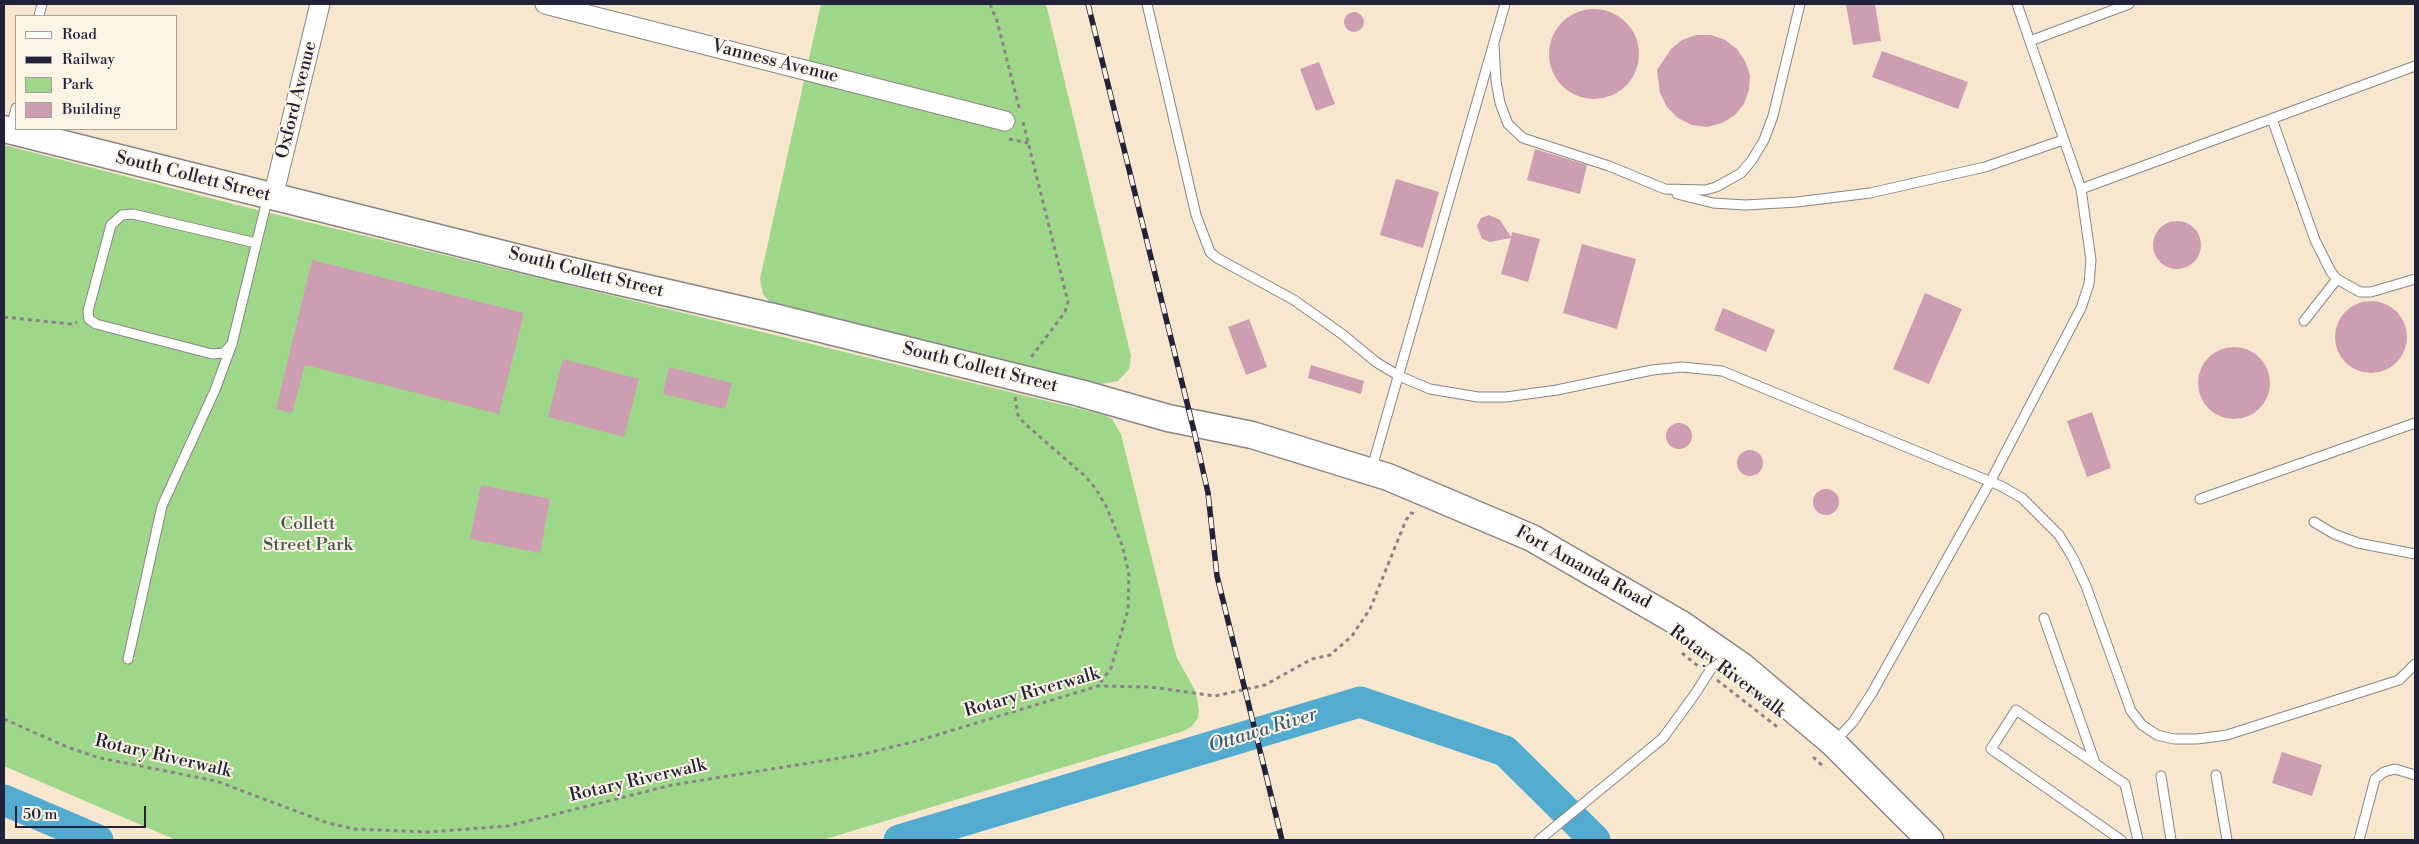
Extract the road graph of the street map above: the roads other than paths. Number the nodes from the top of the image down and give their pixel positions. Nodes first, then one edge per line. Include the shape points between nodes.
1 (320, 4) edge
2 (545, 4) edge
3 (1147, 4) edge
4 (1505, 4) edge
5 (1800, 4) edge
6 (2017, 4) edge
7 (2129, 4) edge
8 (2030, 40) junction
9 (1494, 44) junction
10 (2415, 66) edge
11 (2272, 119) junction
12 (1005, 121) dead end
13 (35, 130) edge
14 (2063, 140) junction
15 (1665, 189) junction
16 (2082, 189) junction
17 (270, 197) junction
18 (256, 243) junction
19 (2415, 279) edge
20 (2337, 280) junction
21 (2304, 321) dead end
22 (232, 340) junction
23 (1400, 376) junction
24 (1168, 418) joint
25 (2415, 423) edge
26 (1371, 471) junction
27 (1990, 482) junction
28 (2200, 499) dead end
29 (2314, 522) dead end
30 (2415, 554) edge
31 (2044, 618) dead end
32 (128, 659) dead end
33 (1715, 663) junction
34 (2415, 664) edge
35 (2415, 675) edge
36 (2399, 680) junction
37 (1833, 743) junction
38 (2095, 763) junction
39 (2216, 775) dead end
40 (2415, 775) edge
41 (2161, 776) dead end
42 (1539, 840) edge
43 (1930, 840) edge
44 (2120, 840) edge
45 (2138, 840) edge
46 (2171, 840) edge
47 (2227, 840) edge
48 (2359, 840) edge

1 - 17 street, Oxford Avenue
2 - 12 street, Vanness Avenue
3 - 23 lane via 1196,215 1210,252 1294,300 1376,362
4 - 9 lane
5 - 15 lane via 1773,116 1752,160 1740,173 1716,187 1691,192
6 - 8 lane
7 - 8 lane
8 - 14 lane
9 - 15 lane via 1500,103 1508,124 1515,132 1533,143 1609,166
9 - 23 lane
10 - 11 lane
11 - 16 lane
11 - 20 lane via 2315,240
13 - 17 street, South Collett Street
14 - 15 lane via 1985,167 1928,181 1806,201 1713,203
14 - 16 lane
16 - 27 lane via 2091,260 2089,284 2081,308
17 - 18 lane
17 - 24 street, South Collett Street via 773,316
18 - 22 lane
18 - 22 lane via 133,214 122,215 113,221 110,229 88,310 89,319 96,324 215,354 224,352
19 - 20 lane via 2371,292 2360,292
20 - 21 lane
22 - 32 lane via 215,390 162,506
23 - 26 lane
23 - 27 lane via 1430,389 1478,397 1506,397 1652,370 1682,367 1722,371
24 - 26 street, Fort Amanda Road via 1252,435
25 - 28 lane
26 - 33 street, Fort Amanda Road via 1532,538 1619,587
27 - 36 lane via 2022,498 2060,535 2086,586 2131,711 2142,725 2157,735 2190,739 2228,735
27 - 37 lane via 1872,693 1853,722
29 - 30 lane via 2358,543
31 - 38 lane
33 - 37 street, Fort Amanda Road via 1765,685
33 - 42 lane via 1663,738
34 - 36 lane
35 - 36 lane
37 - 43 street, Fort Amanda Road
38 - 44 lane via 2016,710 1990,749
38 - 45 lane via 2125,784
39 - 47 lane
40 - 48 lane via 2395,769 2375,779
41 - 46 lane

